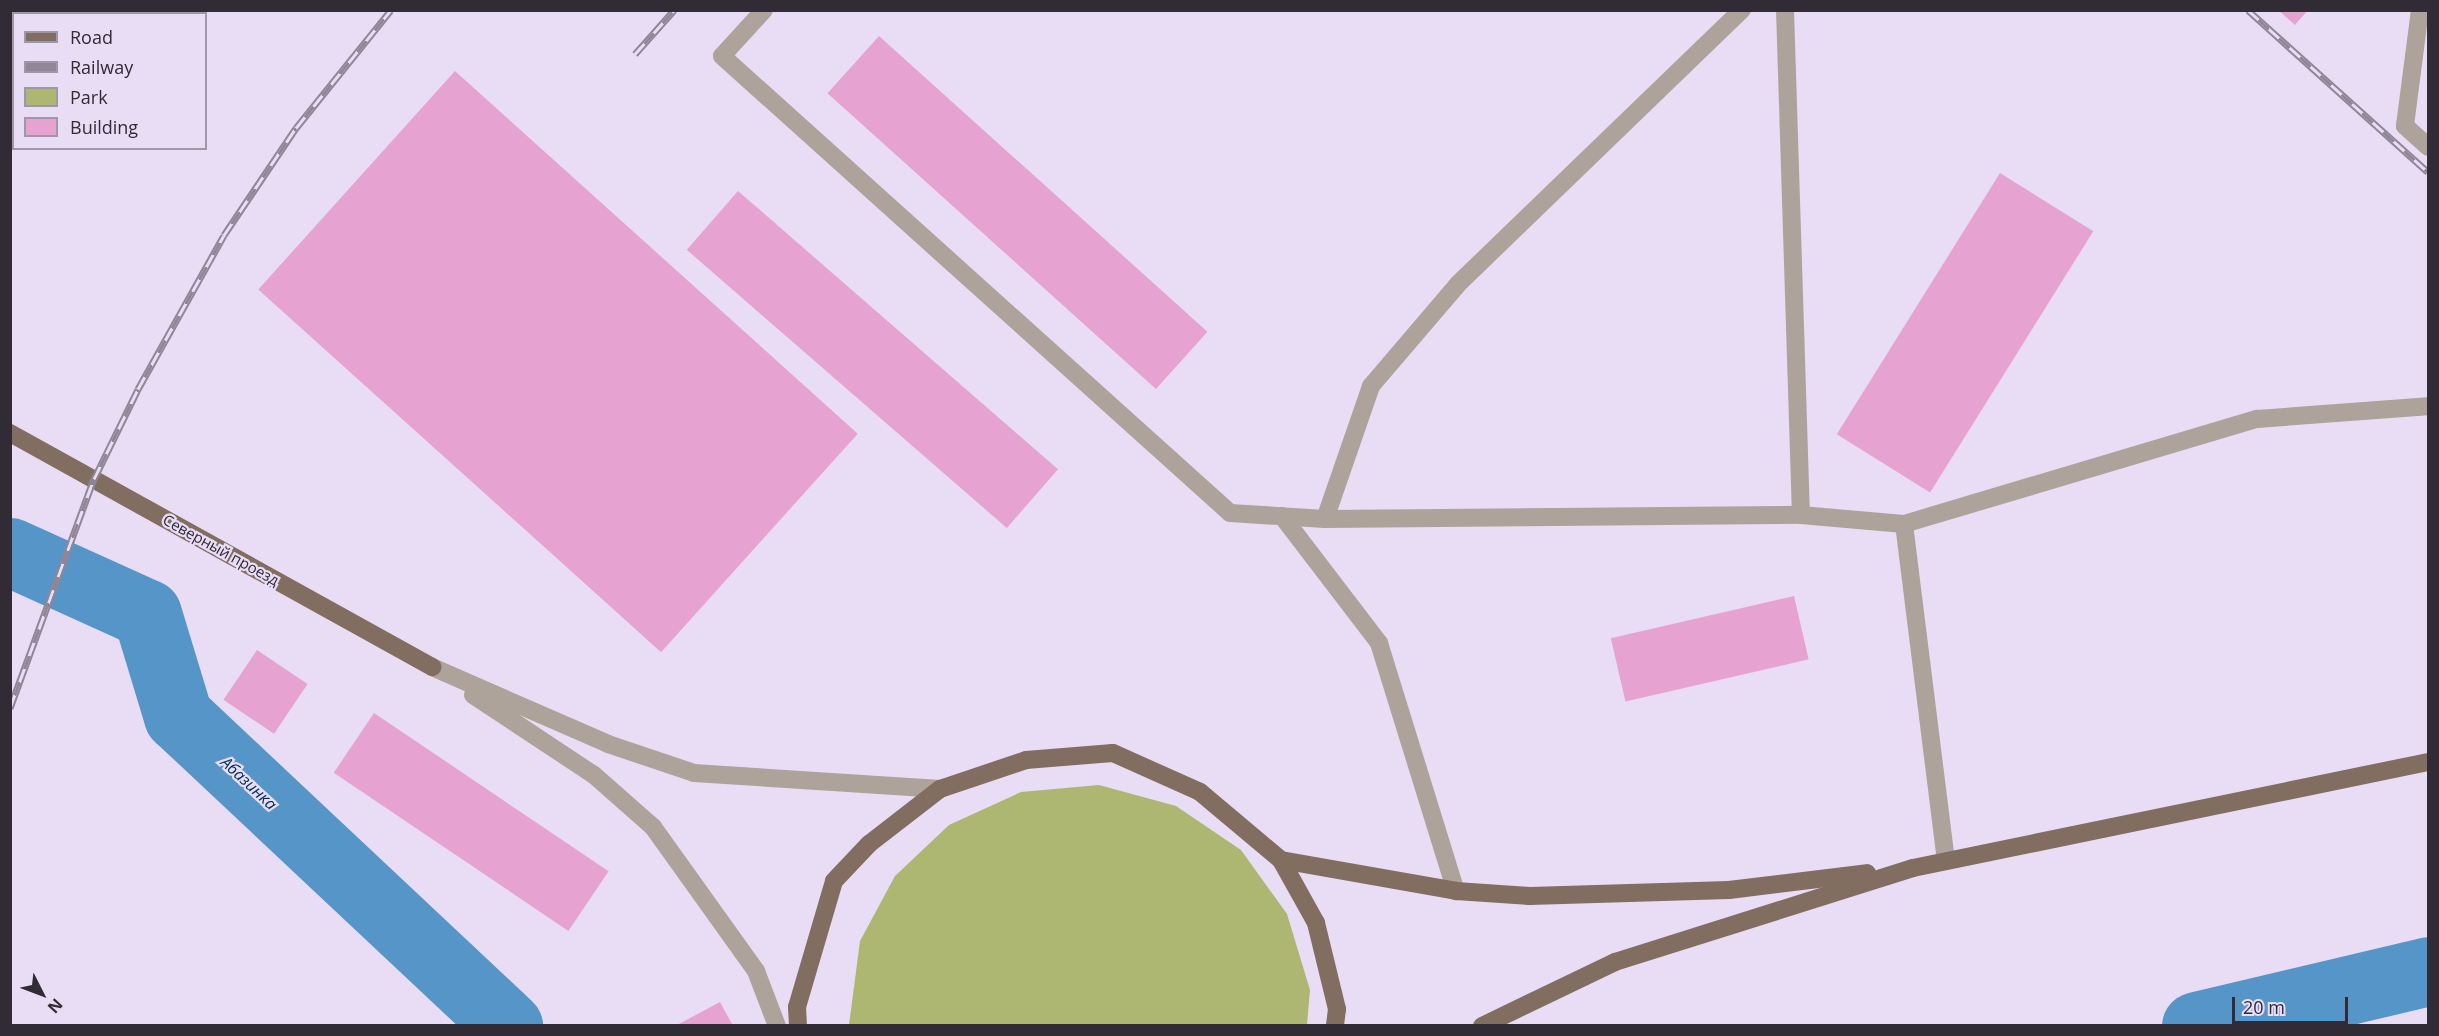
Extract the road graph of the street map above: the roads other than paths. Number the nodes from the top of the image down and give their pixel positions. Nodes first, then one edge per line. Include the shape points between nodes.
1 (764, 10) edge
2 (1742, 10) edge
3 (1785, 10) edge
4 (2420, 10) edge
5 (2428, 147) edge
6 (2428, 406) edge
7 (10, 433) edge
8 (1801, 514) junction
9 (1282, 516) junction
10 (1325, 519) junction
11 (1904, 524) junction
12 (432, 667) junction
13 (2428, 762) edge
14 (940, 789) junction
15 (1281, 860) junction
16 (1946, 860) junction
17 (1913, 868) junction
18 (1456, 891) junction
19 (777, 1026) edge
20 (798, 1026) edge
21 (1335, 1026) edge
22 (1482, 1026) edge

1 - 9 street via 722,56 1230,513
2 - 10 street via 1458,284 1371,386
3 - 8 street
4 - 5 street via 2405,126
6 - 11 street via 2257,419
7 - 12 main road, Северный проезд
8 - 10 street
8 - 11 street
9 - 10 street
9 - 18 street via 1379,643
11 - 16 street
12 - 14 street via 608,744 694,773
12 - 19 street via 594,775 653,827 756,971
13 - 16 main road
14 - 15 main road via 1026,760 1113,753 1200,792
14 - 20 main road via 869,844 834,881 797,1007
15 - 18 main road
15 - 21 main road via 1316,923 1337,1009
16 - 17 main road
17 - 18 main road via 1729,890 1530,896
17 - 22 main road via 1615,962

